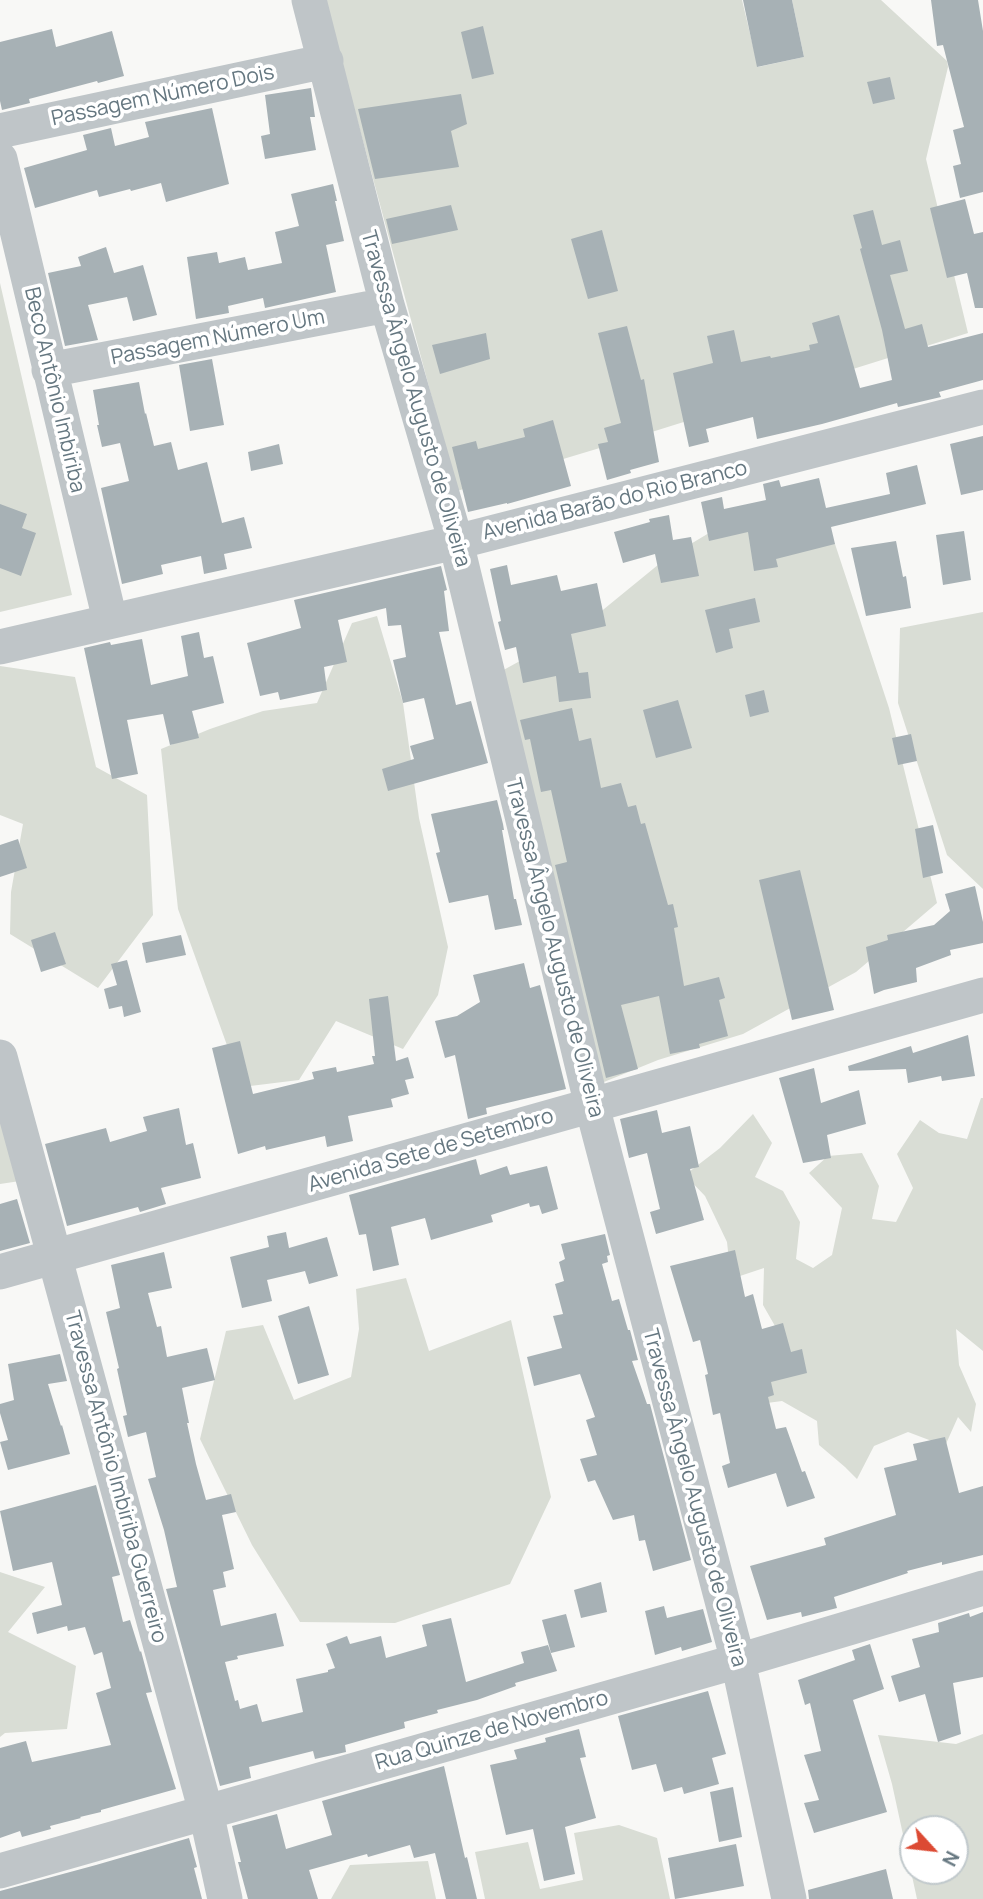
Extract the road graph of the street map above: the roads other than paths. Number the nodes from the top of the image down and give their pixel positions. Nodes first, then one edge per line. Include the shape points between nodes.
1 (309, 0) edge
2 (326, 61) junction
3 (0, 131) edge
4 (0, 159) edge
5 (387, 305) junction
6 (49, 370) junction
7 (983, 407) edge
8 (456, 542) junction
9 (110, 620) junction
10 (0, 647) edge
11 (983, 995) edge
12 (0, 1057) edge
13 (592, 1106) junction
14 (55, 1256) junction
15 (0, 1272) edge
16 (983, 1588) edge
17 (738, 1661) junction
18 (206, 1812) junction
19 (0, 1871) edge
20 (225, 1899) edge
21 (789, 1899) edge

1 - 2 street, Travessa Ângelo Augusto de Oliveira
2 - 3 street, Passagem Número Dois
2 - 5 street, Travessa Ângelo Augusto de Oliveira
4 - 6 street, Beco Antônio Imbiriba
5 - 6 street, Passagem Número Um
5 - 8 street, Travessa Ângelo Augusto de Oliveira
6 - 9 street, Beco Antônio Imbiriba
7 - 8 street, Avenida Barão do Rio Branco
8 - 9 street, Avenida Barão do Rio Branco
8 - 13 street, Travessa Ângelo Augusto de Oliveira
9 - 10 street, Avenida Barão do Rio Branco
11 - 13 street, Avenida Sete de Setembro
12 - 14 street, Travessa Antônio Imbiriba Guerreiro
13 - 14 street, Avenida Sete de Setembro
13 - 17 street, Travessa Ângelo Augusto de Oliveira
14 - 15 street, Avenida Sete de Setembro
14 - 18 street, Travessa Antônio Imbiriba Guerreiro
16 - 17 street, Rua Quinze de Novembro
17 - 18 street, Rua Quinze de Novembro
17 - 21 street, Travessa Ângelo Augusto de Oliveira
18 - 19 street, Rua Quinze de Novembro
18 - 20 street, Travessa Antônio Imbiriba Guerreiro

